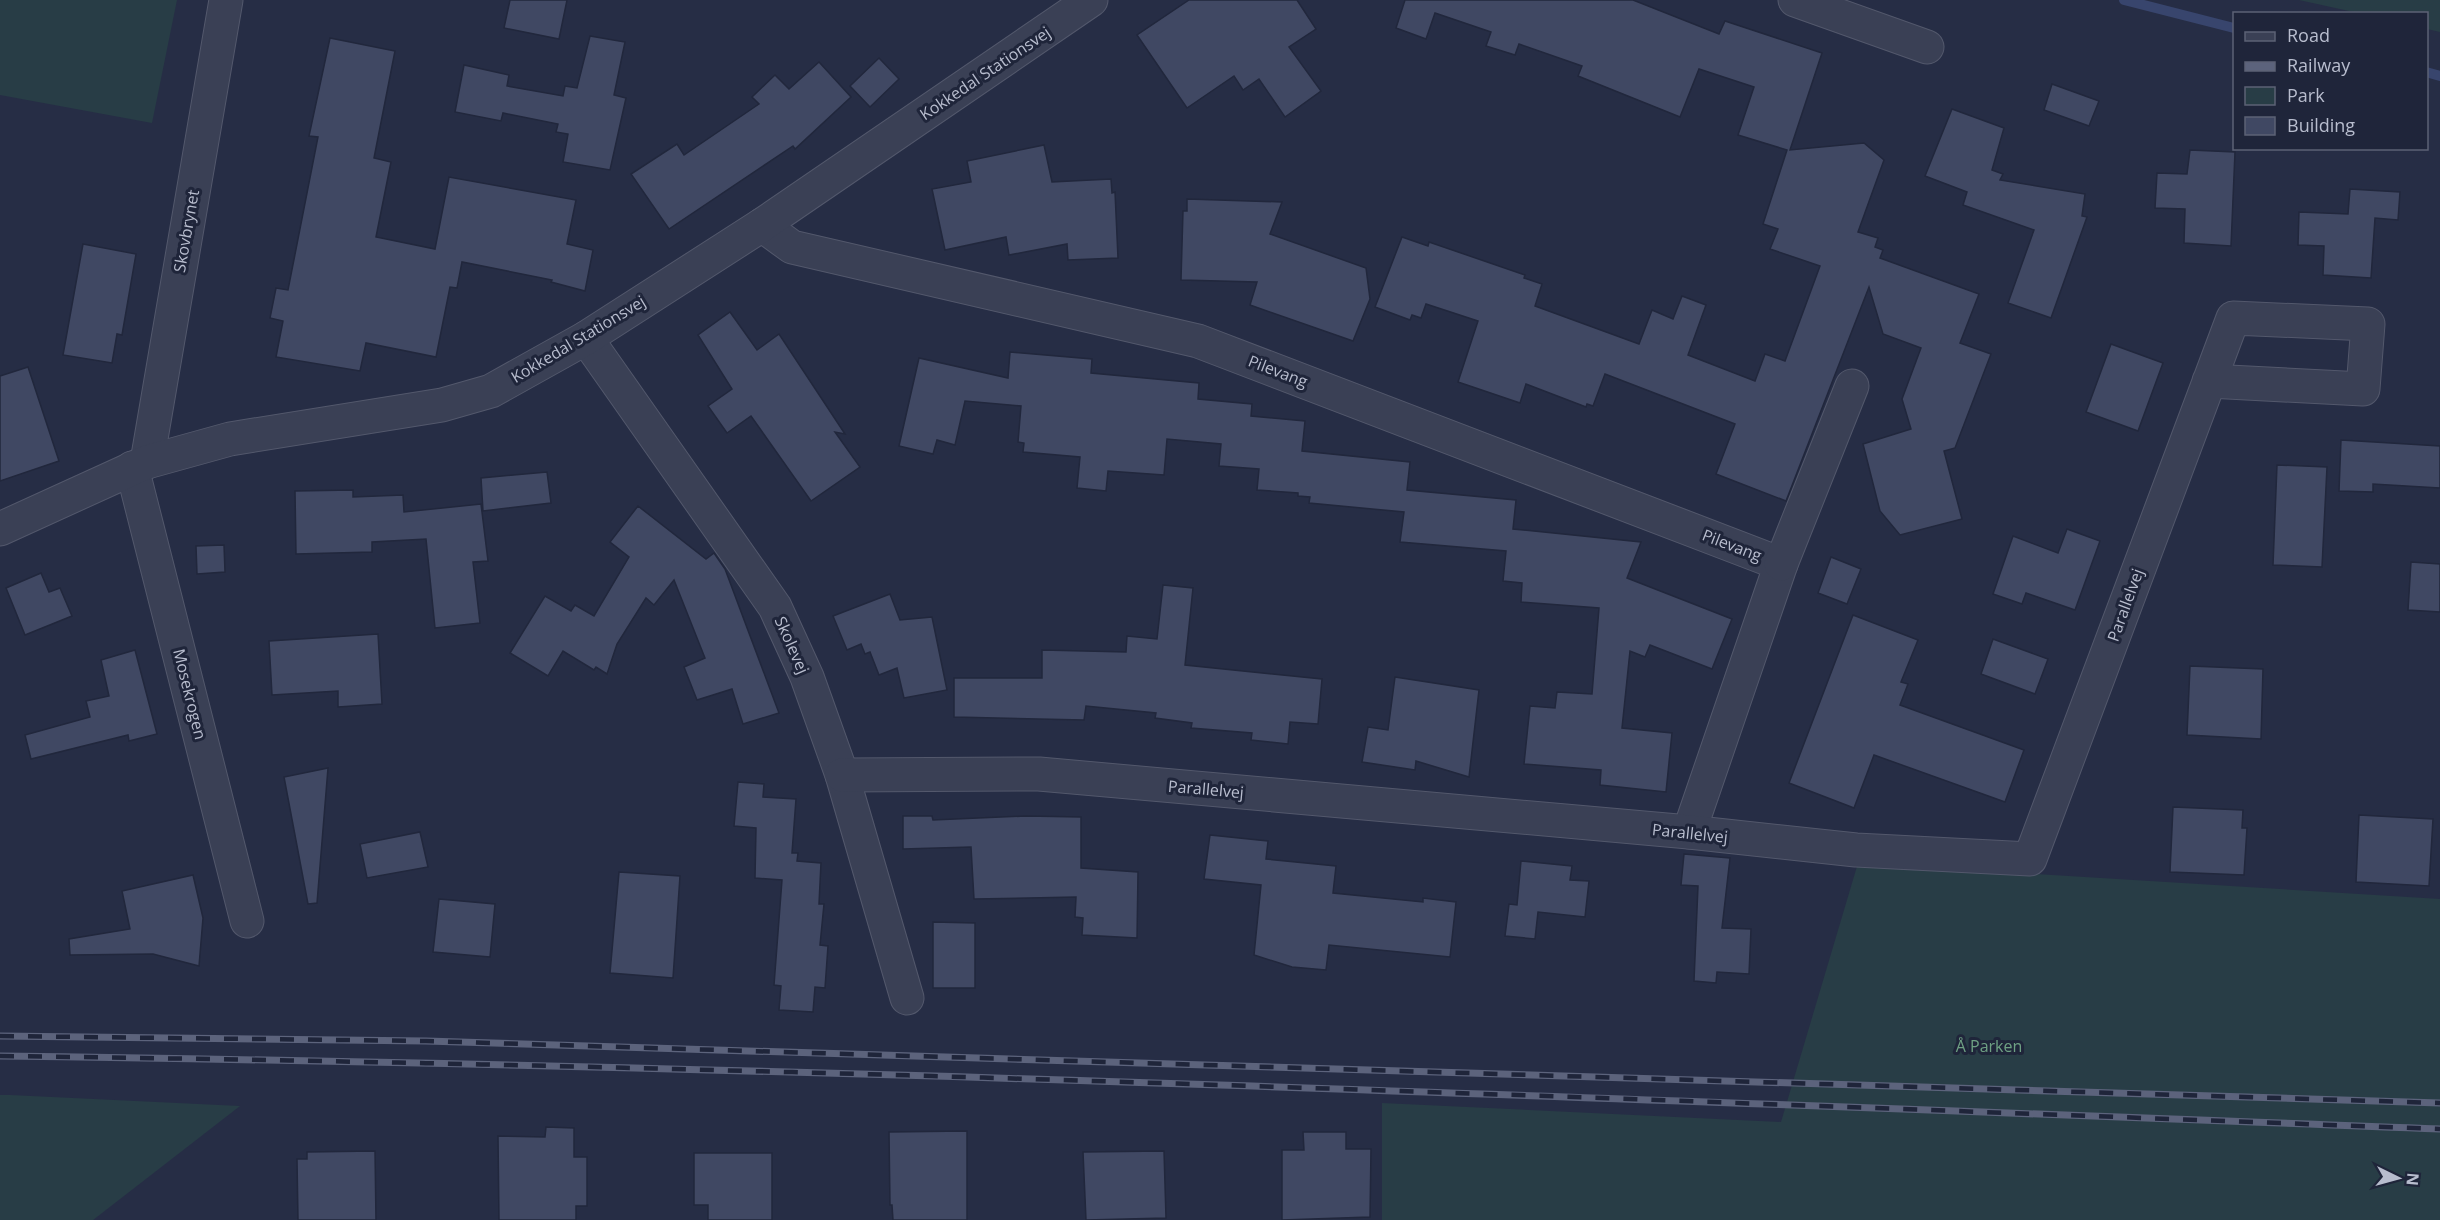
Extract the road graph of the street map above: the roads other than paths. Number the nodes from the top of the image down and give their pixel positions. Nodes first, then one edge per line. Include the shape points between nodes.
1 (226, 0) edge
2 (1091, 0) edge
3 (1795, 0) edge
4 (1928, 47) dead end
5 (762, 225) junction
6 (586, 338) junction
7 (2209, 381) junction
8 (1852, 386) dead end
9 (139, 465) junction
10 (0, 529) edge
11 (1781, 564) junction
12 (842, 775) junction
13 (1689, 832) junction
14 (247, 921) dead end
15 (907, 998) dead end

1 - 9 street, Skovbrynet
2 - 5 street, Kokkedal Stationsvej
3 - 4 street
5 - 6 street, Kokkedal Stationsvej
5 - 11 street, Pilevang via 792,247 1198,341
6 - 9 street, Kokkedal Stationsvej via 491,391 442,405 230,439
6 - 12 street, Skolevej via 775,607 807,677
7 - 7 street, Parallelvej via 2233,318 2368,324 2363,389
7 - 13 street, Parallelvej via 2030,859 1856,850
8 - 11 street, Pilevang
9 - 10 street, Kokkedal Stationsvej
9 - 14 street, Mosekrogen
11 - 13 street, Pilevang
12 - 13 street, Parallelvej via 1040,774
12 - 15 street, Skolevej

